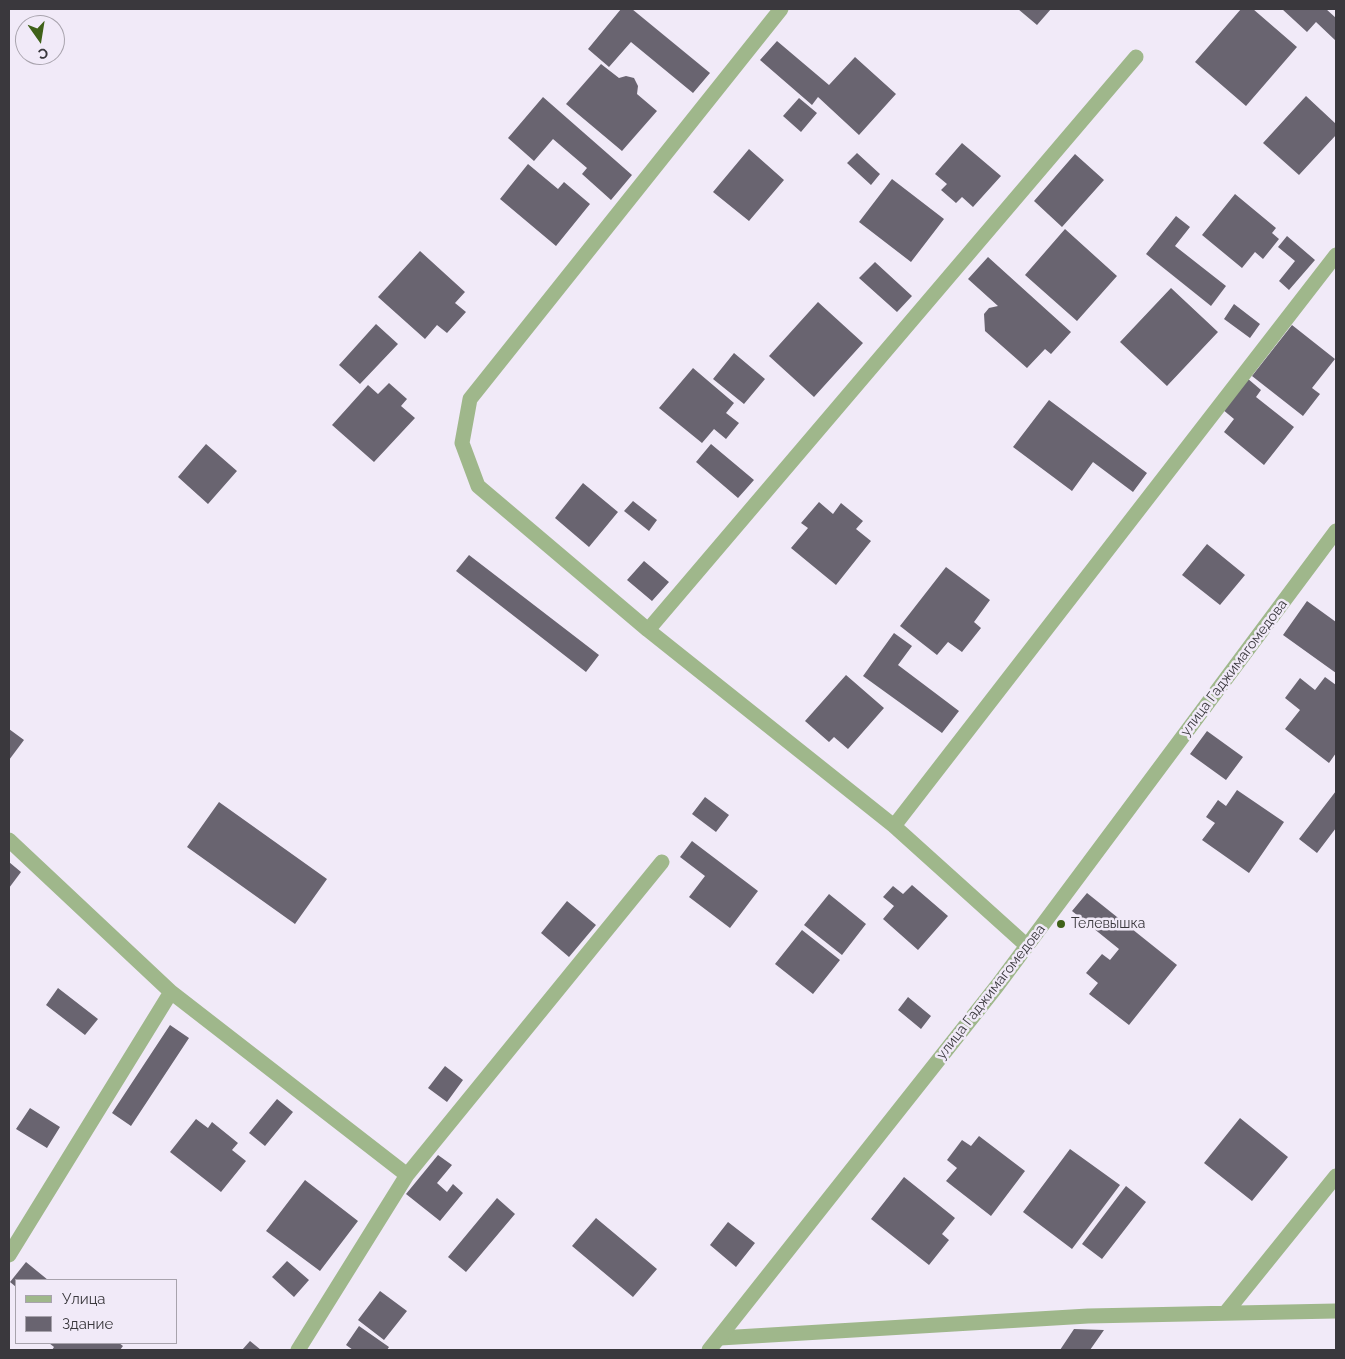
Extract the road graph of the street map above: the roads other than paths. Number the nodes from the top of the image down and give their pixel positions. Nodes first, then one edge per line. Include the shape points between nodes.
1 (781, 9) edge
2 (1136, 58) dead end
3 (1336, 255) edge
4 (1336, 531) edge
5 (648, 630) junction
6 (894, 826) junction
7 (9, 840) edge
8 (662, 862) dead end
9 (1026, 945) junction
10 (171, 992) junction
11 (407, 1175) junction
12 (1336, 1176) edge
13 (9, 1255) edge
14 (1227, 1311) junction
15 (1336, 1311) edge
16 (720, 1338) junction
17 (298, 1350) edge
18 (709, 1350) edge

1 - 5 street via 470,399 462,443 478,486
2 - 5 street
3 - 6 street
4 - 9 street, улица Гаджимагомедова
5 - 6 street
6 - 9 street
7 - 10 street
8 - 11 street
9 - 16 street, улица Гаджимагомедова
10 - 11 street
10 - 13 street
11 - 17 street
12 - 14 street
14 - 15 street
14 - 16 street
16 - 18 street, улица Гаджимагомедова

